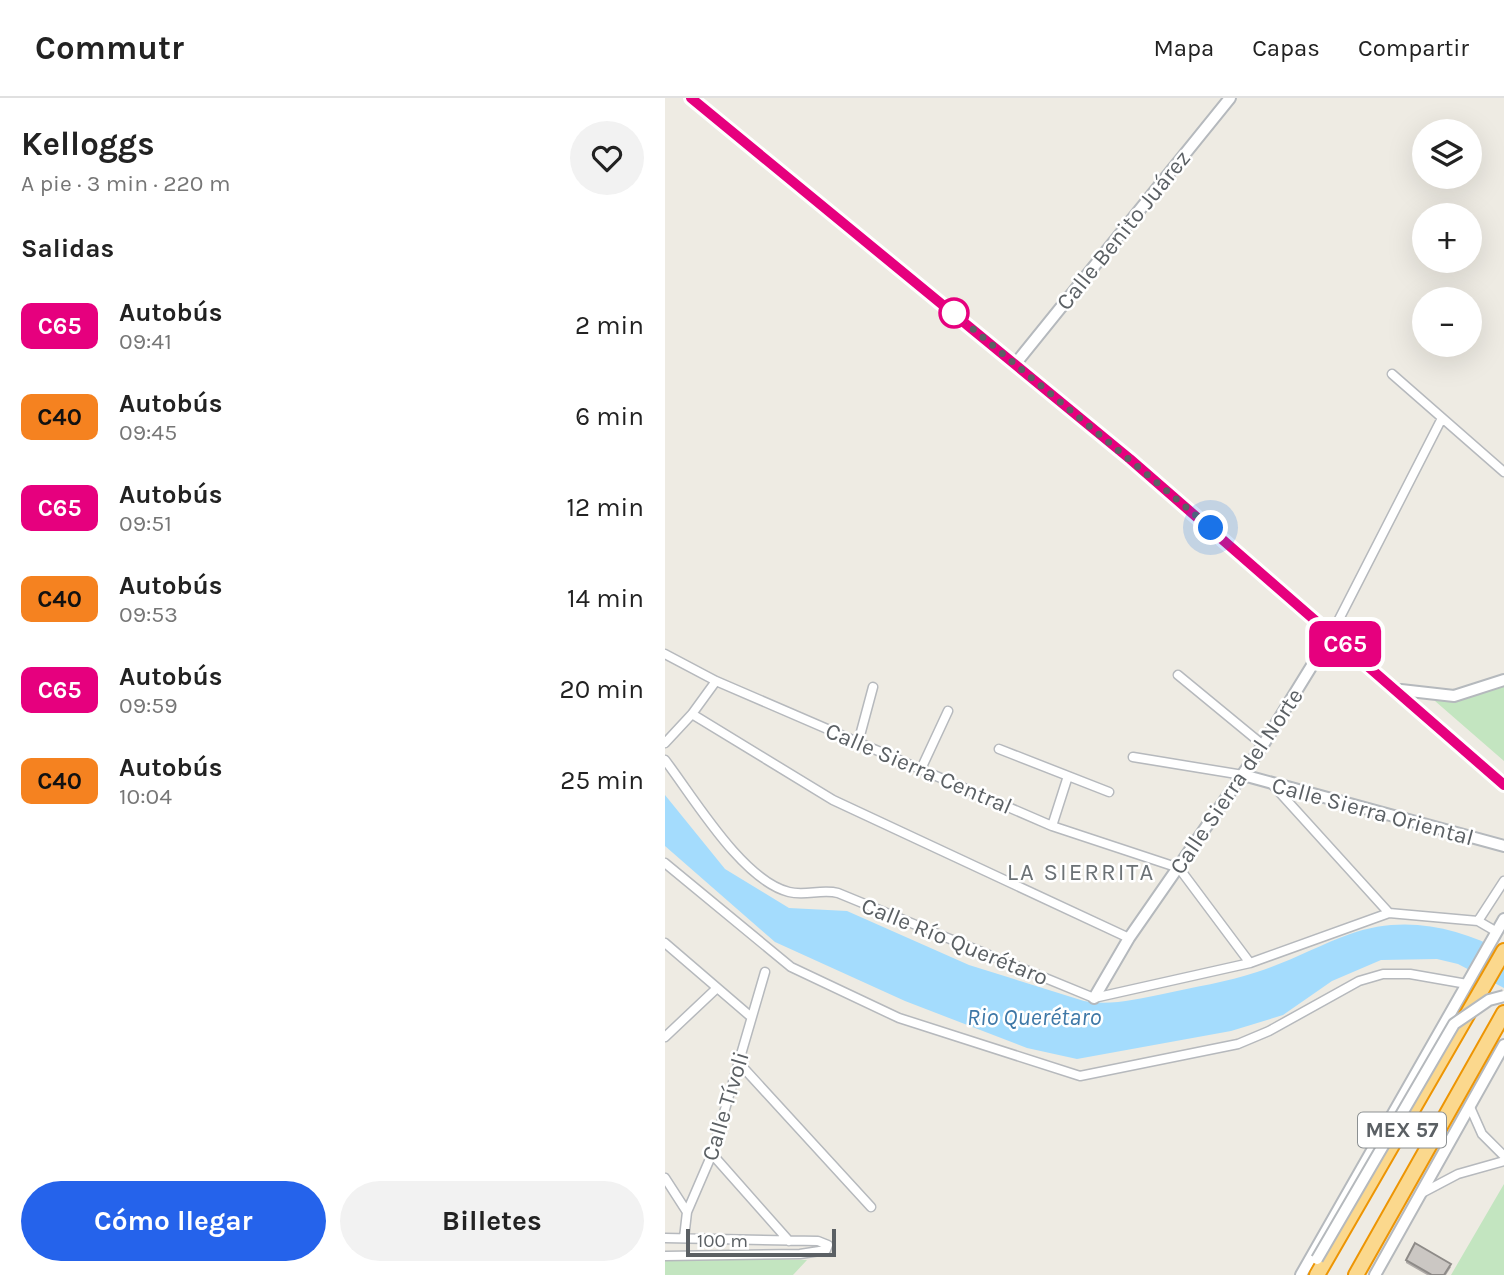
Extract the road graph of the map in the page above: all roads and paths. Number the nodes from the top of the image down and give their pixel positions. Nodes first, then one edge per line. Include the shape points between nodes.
1 (691, 98) edge
2 (1230, 98) edge
3 (1016, 363) junction
4 (1392, 374) dead end
5 (1441, 420) junction
6 (1504, 472) edge
7 (1332, 633) junction
8 (665, 654) edge
9 (1178, 675) dead end
10 (1504, 680) edge
11 (716, 681) junction
12 (873, 687) dead end
13 (1398, 690) junction
14 (948, 711) dead end
15 (692, 714) junction
16 (665, 743) edge
17 (858, 743) junction
18 (1263, 745) junction
19 (999, 749) dead end
20 (1133, 757) dead end
21 (665, 760) edge
22 (1484, 765) junction
23 (921, 769) junction
24 (1243, 775) junction
25 (1068, 776) junction
26 (1504, 779) edge
27 (1271, 783) junction
28 (1504, 785) edge
29 (1109, 792) dead end
30 (1052, 826) junction
31 (1504, 846) edge
32 (665, 863) edge
33 (1179, 868) junction
34 (1504, 881) edge
35 (1501, 895) edge
36 (1389, 913) junction
37 (1504, 919) edge
38 (1478, 921) junction
39 (1494, 936) junction
40 (1129, 938) junction
41 (665, 943) edge
42 (1504, 951) edge
43 (1250, 963) junction
44 (765, 972) dead end
45 (1469, 980) junction
46 (717, 988) junction
47 (1504, 996) edge
48 (1094, 998) junction
49 (1504, 1013) edge
50 (750, 1016) junction
51 (665, 1037) edge
52 (1504, 1045) edge
53 (739, 1063) junction
54 (1469, 1107) junction
55 (712, 1154) junction
56 (1504, 1156) edge
57 (1504, 1161) edge
58 (665, 1178) edge
59 (1419, 1194) junction
60 (871, 1208) dead end
61 (687, 1212) junction
62 (665, 1238) edge
63 (684, 1238) junction
64 (789, 1241) junction
65 (800, 1254) junction
66 (665, 1256) edge
67 (1301, 1275) edge
68 (1311, 1275) edge
69 (1317, 1275) edge
70 (1356, 1275) edge
71 (1375, 1275) edge

1 - 3 main road
2 - 3 main road, Calle Benito Juárez
3 - 7 main road
4 - 5 street
5 - 6 street
5 - 7 street
7 - 13 main road
7 - 18 main road, Calle Sierra del Norte
8 - 11 street, Calle Sierra Central
9 - 18 street
10 - 13 main road via 1454,696
11 - 15 street
11 - 17 street, Calle Sierra Central
12 - 17 street
13 - 22 main road
14 - 23 street
15 - 16 street
15 - 40 street via 833,800
17 - 23 street, Calle Sierra Central
18 - 24 main road, Calle Sierra del Norte
19 - 25 street
20 - 24 street
21 - 48 street, Calle Río Querétaro via 730,845 779,888 792,893 838,893
22 - 26 main road
22 - 28 main road
23 - 30 street, Calle Sierra Central
24 - 27 main road, Calle Sierra Oriental
24 - 33 main road, Calle Sierra del Norte
25 - 29 street
25 - 30 street
27 - 31 main road, Calle Sierra Oriental
27 - 36 street
30 - 33 street, Calle Sierra Central
32 - 45 street via 791,967 899,1018 1080,1076 1238,1044 1359,981 1383,974
33 - 40 main road, Calle Sierra del Norte
33 - 43 street
34 - 35 street
35 - 38 street
36 - 38 street
36 - 43 street
37 - 39 main road
38 - 39 street
39 - 45 main road
40 - 48 main road, Calle Sierra del Norte
41 - 46 street
42 - 69 highway, MEX 57
43 - 48 street
44 - 50 street, Calle Tívoli
45 - 67 main road
46 - 50 street
46 - 51 street
47 - 68 main road, bridge via 1489,1000 1454,1024
49 - 70 highway, MEX 57
50 - 53 street, Calle Tívoli
52 - 54 main road
53 - 55 street, Calle Tívoli
53 - 60 street
54 - 56 street via 1482,1134
54 - 59 main road
55 - 61 street, Calle Tívoli
55 - 64 street
57 - 59 street via 1458,1174
58 - 61 street
59 - 71 main road
61 - 63 street, Calle Tívoli
62 - 63 street
63 - 64 street
64 - 65 street
64 - 65 street via 828,1245 826,1250
65 - 66 street

